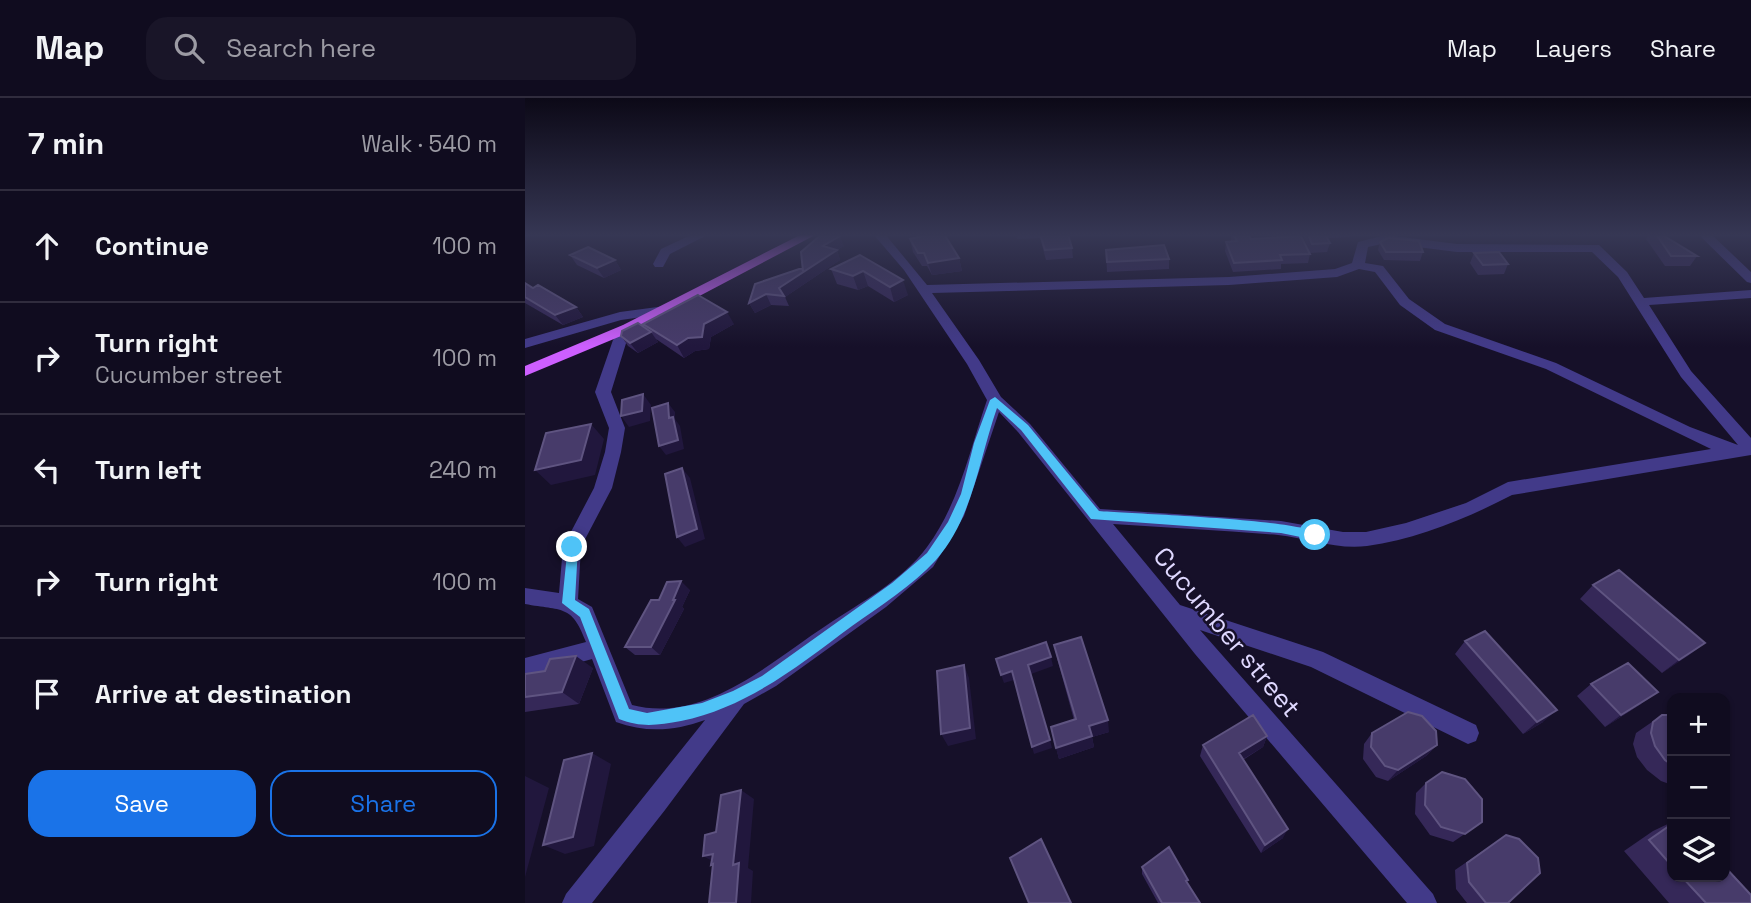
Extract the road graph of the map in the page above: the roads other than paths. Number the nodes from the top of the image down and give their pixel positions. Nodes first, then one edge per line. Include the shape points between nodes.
1 (739, 272) edge
2 (911, 272) edge
3 (1341, 272) edge
4 (1381, 272) edge
5 (1619, 272) edge
6 (922, 289) junction
7 (1751, 295) edge
8 (1641, 302) junction
9 (665, 310) junction
10 (628, 328) junction
11 (525, 344) edge
12 (525, 371) edge
13 (995, 400) junction
14 (1751, 449) edge
15 (1730, 450) junction
16 (1095, 516) junction
17 (525, 596) edge
18 (568, 603) junction
19 (1174, 612) junction
20 (600, 648) junction
21 (525, 668) edge
22 (737, 696) junction
23 (1468, 733) dead end
24 (575, 903) edge
25 (1424, 903) edge

1 - 9 main road
2 - 6 street, Cucumber street
3 - 6 street via 1229,281
4 - 15 street via 1404,304 1451,332 1547,364 1672,428
5 - 8 street
6 - 13 street, Cucumber street
7 - 8 street
8 - 14 street via 1686,374
9 - 10 main road
9 - 11 street via 620,316
10 - 12 main road
10 - 18 street via 603,392 617,428 613,452 603,488 572,547
13 - 16 street, Cucumber street via 1024,428
13 - 22 street via 967,494 932,556 897,587 767,681
14 - 15 street
15 - 16 street via 1509,489 1472,508 1366,539 1281,528
16 - 19 street, Cucumber street
17 - 18 street
18 - 20 street via 585,613
19 - 23 street via 1316,659
19 - 25 street, Cucumber street
20 - 21 street
20 - 22 street via 624,714 634,718 677,716
22 - 24 street

